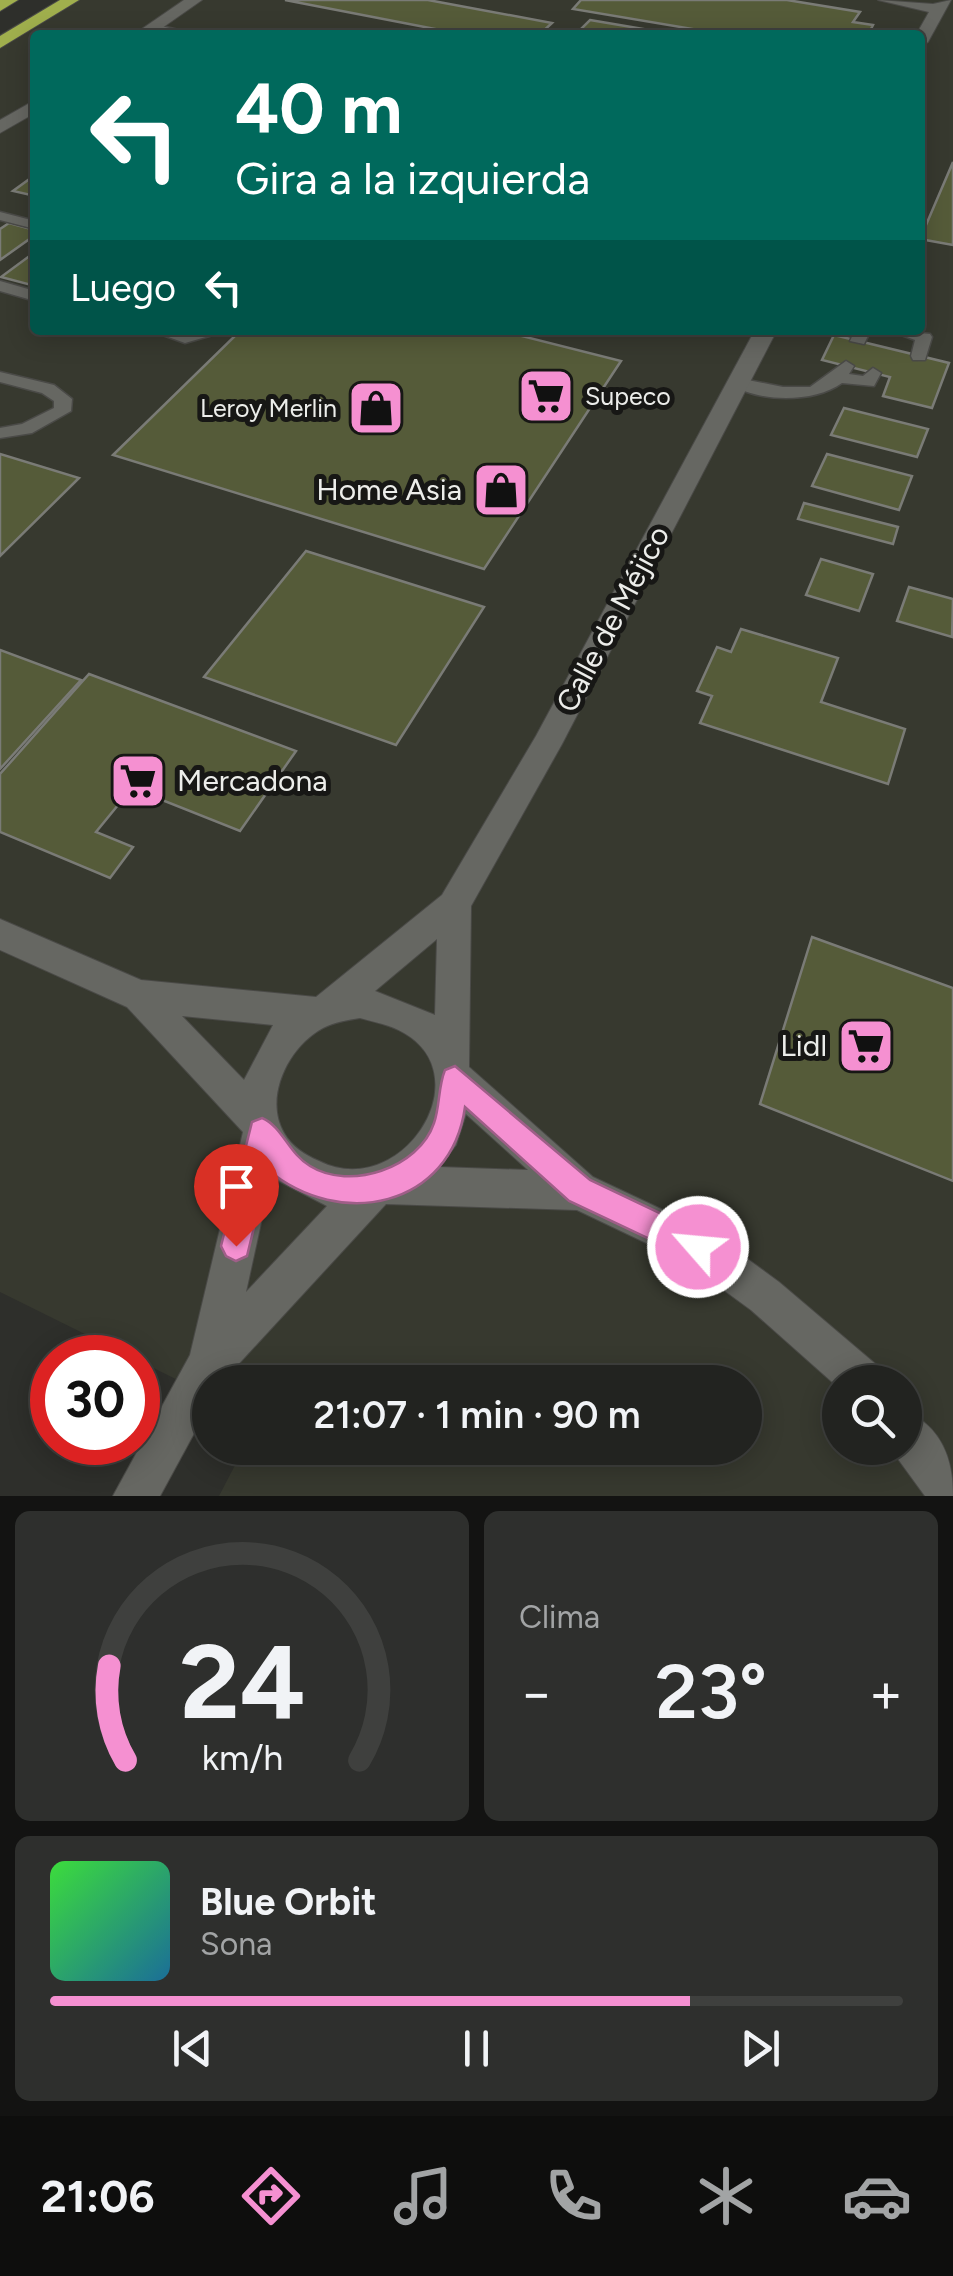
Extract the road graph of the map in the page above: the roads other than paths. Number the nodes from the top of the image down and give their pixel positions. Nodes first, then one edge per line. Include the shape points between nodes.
1 (10, 0) edge
2 (53, 0) edge
3 (71, 0) edge
4 (194, 0) edge
5 (886, 0) edge
6 (941, 4) edge
7 (0, 6) edge
8 (149, 30) edge
9 (0, 31) edge
10 (925, 33) edge
11 (0, 43) edge
12 (30, 108) edge
13 (0, 128) edge
14 (0, 216) edge
15 (30, 224) edge
16 (0, 286) edge
17 (30, 295) edge
18 (174, 335) edge
19 (199, 335) edge
20 (763, 335) edge
21 (892, 335) edge
22 (916, 335) edge
23 (886, 348) dead end
24 (919, 356) dead end
25 (0, 378) edge
26 (877, 379) dead end
27 (738, 383) junction
28 (0, 432) edge
29 (454, 904) junction
30 (0, 934) edge
31 (139, 996) junction
32 (323, 1010) junction
33 (454, 1073) junction
34 (261, 1127) junction
35 (376, 1187) junction
36 (580, 1190) junction
37 (211, 1360) junction
38 (844, 1365) edge
39 (922, 1455) edge
40 (135, 1496) edge
41 (953, 1496) edge

1 - 7 highway
2 - 9 highway
3 - 11 highway
4 - 8 street
5 - 6 street
6 - 10 street
12 - 13 street
14 - 15 lane
16 - 17 lane
18 - 19 lane
20 - 27 street, Calle de Méjico
21 - 23 lane
22 - 24 lane via 924,337
25 - 28 lane via 64,399 62,411 48,421
26 - 27 lane via 842,372 800,396
27 - 29 street, Calle de Méjico via 547,744
29 - 32 street, Calle de Méjico
29 - 33 street, Calle de Méjico
30 - 31 street
31 - 32 street
31 - 34 street
32 - 33 street via 360,1002 404,1012 440,1040
32 - 34 street via 278,1044 264,1071
33 - 35 street via 448,1129 429,1157
33 - 36 street
34 - 35 street via 278,1159 303,1180 334,1190
34 - 37 street
35 - 36 street
35 - 37 street
36 - 38 street via 698,1247
37 - 40 street
39 - 41 street

